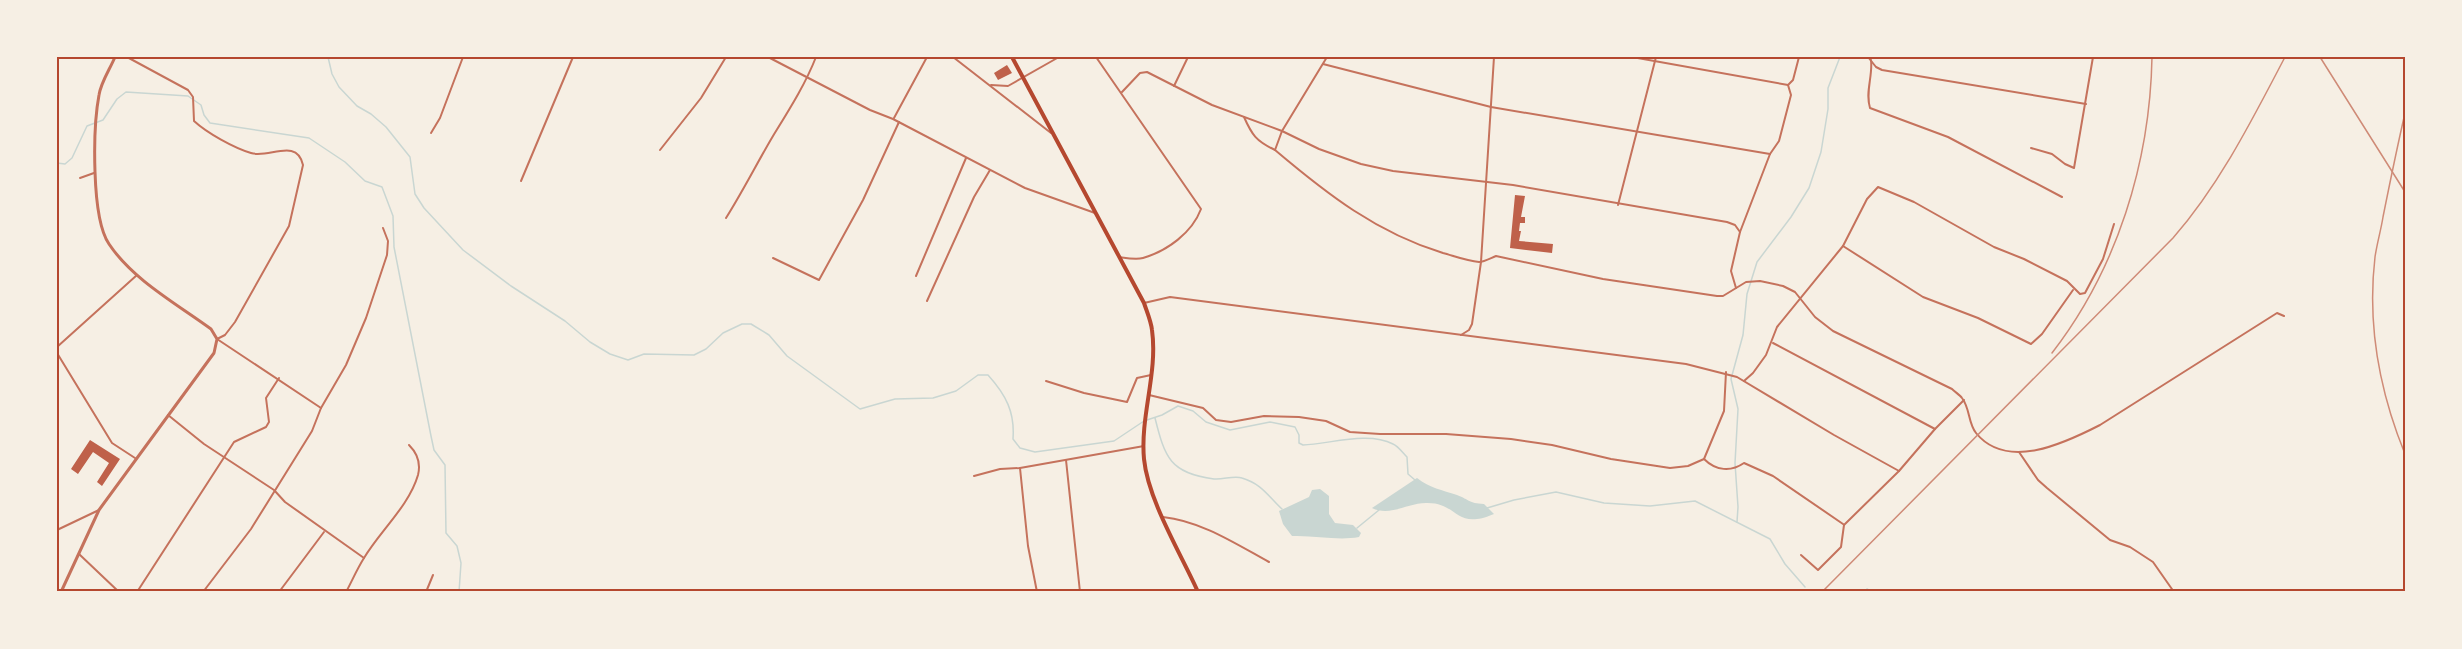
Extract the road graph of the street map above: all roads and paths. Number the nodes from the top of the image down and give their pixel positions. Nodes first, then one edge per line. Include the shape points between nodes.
1 (115, 57) edge
2 (127, 57) edge
3 (463, 57) edge
4 (573, 57) edge
5 (726, 57) edge
6 (768, 57) edge
7 (816, 57) edge
8 (927, 57) edge
9 (953, 57) edge
10 (1012, 57) edge
11 (1059, 57) edge
12 (1096, 57) edge
13 (1188, 57) edge
14 (1327, 57) edge
15 (1494, 57) edge
16 (1632, 57) edge
17 (1656, 57) edge
18 (1798, 57) edge
19 (2093, 57) edge
20 (1870, 58) edge
21 (1655, 62) junction
22 (1323, 64) junction
23 (808, 77) junction
24 (1024, 78) junction
25 (991, 85) junction
26 (1788, 85) junction
27 (1174, 86) junction
28 (1122, 92) junction
29 (2086, 104) junction
30 (1491, 107) junction
31 (1244, 117) junction
32 (893, 119) junction
33 (899, 122) junction
34 (1282, 131) junction
35 (1637, 131) junction
36 (431, 133) dead end
37 (1051, 133) junction
38 (2031, 148) dead end
39 (660, 150) dead end
40 (1275, 150) junction
41 (1770, 154) junction
42 (966, 158) junction
43 (990, 170) junction
44 (95, 173) junction
45 (80, 178) dead end
46 (521, 181) dead end
47 (1486, 183) junction
48 (2062, 197) dead end
49 (1618, 205) junction
50 (1095, 213) junction
51 (726, 218) dead end
52 (2114, 224) dead end
53 (383, 228) dead end
54 (1740, 232) junction
55 (1842, 246) junction
56 (773, 258) dead end
57 (1119, 258) junction
58 (1481, 262) junction
59 (137, 275) junction
60 (916, 276) dead end
61 (1736, 288) junction
62 (2073, 289) junction
63 (1800, 298) junction
64 (927, 301) dead end
65 (1144, 303) junction
66 (2284, 316) dead end
67 (1461, 335) junction
68 (218, 339) junction
69 (1772, 342) junction
70 (57, 347) edge
71 (57, 353) edge
72 (1726, 372) junction
73 (1150, 375) junction
74 (279, 378) junction
75 (1046, 381) dead end
76 (1744, 381) junction
77 (1148, 395) junction
78 (1964, 399) junction
79 (321, 408) junction
80 (168, 416) junction
81 (1935, 429) junction
82 (409, 445) dead end
83 (1144, 446) junction
84 (2019, 452) junction
85 (135, 458) junction
86 (226, 458) junction
87 (1704, 459) junction
88 (1066, 460) junction
89 (1020, 468) junction
90 (1899, 471) junction
91 (974, 476) dead end
92 (274, 490) junction
93 (99, 510) junction
94 (1163, 517) junction
95 (1844, 525) junction
96 (57, 530) edge
97 (325, 531) junction
98 (79, 554) junction
99 (1801, 555) dead end
100 (364, 558) junction
101 (1269, 562) dead end
102 (433, 575) dead end
103 (61, 592) edge
104 (119, 592) edge
105 (136, 592) edge
106 (203, 592) edge
107 (279, 592) edge
108 (346, 592) edge
109 (426, 592) edge
110 (1037, 592) edge
111 (1080, 592) edge
112 (1198, 592) edge
113 (2174, 592) edge

1 - 44 street via 99,93
2 - 68 street via 188,90 193,97 194,121 202,129 253,154 282,149 295,153 303,165 289,226 235,322
3 - 36 street
4 - 46 street
5 - 39 street via 701,98
6 - 23 street
7 - 23 street
8 - 32 street
9 - 25 street
10 - 24 main road
11 - 24 street
12 - 28 street
13 - 27 street
14 - 22 street
15 - 30 street
16 - 21 street
17 - 21 street
18 - 26 street via 1793,80
19 - 29 street
20 - 29 street via 1882,70
20 - 48 street via 1870,108 1948,136
21 - 26 street
21 - 35 street
22 - 30 street
22 - 34 street
23 - 32 street
23 - 51 street
24 - 25 street via 1008,86
24 - 37 main road
25 - 37 street
26 - 41 street via 1791,95 1787,114 1779,141
27 - 28 street via 1147,72 1140,73
27 - 31 street
28 - 57 street via 1201,209 1198,219 1175,243 1142,259
29 - 38 street via 2074,168 2052,154
30 - 35 street
30 - 47 street
31 - 34 street
31 - 40 street via 1254,137
32 - 33 street
33 - 42 street
33 - 56 street via 863,200 819,280
34 - 40 street
34 - 47 street via 1361,164
35 - 41 street
35 - 49 street
37 - 50 main road
40 - 58 street via 1319,188 1382,228 1409,242
41 - 54 street
42 - 43 street
42 - 60 street
43 - 50 street via 1025,188
43 - 64 street
44 - 45 street
44 - 59 street via 101,227 107,242
47 - 49 street
47 - 58 street
49 - 54 street via 1727,222
50 - 57 main road
52 - 62 street via 2103,259 2085,293
53 - 79 street via 388,241 387,255 366,318
54 - 61 street via 1731,271
55 - 62 street via 1923,297 2031,344
55 - 62 street via 1872,190 1878,187 2024,258 2067,281
55 - 63 street
57 - 65 main road
58 - 61 street via 1496,256 1603,279 1717,297
58 - 67 street via 1472,324
59 - 68 street via 211,329
59 - 70 street
61 - 63 street via 1760,281 1783,286
63 - 69 street via 1777,327
63 - 78 street via 1833,331 1952,389
65 - 67 street via 1170,297
65 - 73 main road via 1152,329
66 - 84 street via 2277,313 2100,425 2047,448
67 - 72 street via 1686,363
68 - 74 street
68 - 80 street via 213,353
69 - 76 street via 1759,366
69 - 81 street
71 - 85 street via 112,443
72 - 76 street
72 - 87 street via 1724,411
73 - 75 street via 1137,378 1127,402
73 - 77 main road
74 - 79 street
74 - 86 street via 267,398 267,426 234,442
76 - 90 street
77 - 83 main road
77 - 87 street via 1203,408 1215,420 1231,422 1264,416 1299,417 1326,421 1350,432 1511,439 1671,468
78 - 81 street
78 - 84 street via 1976,433 1991,447
79 - 92 street via 312,431
80 - 85 street
80 - 86 street
81 - 90 street
82 - 100 street via 420,462 418,476
83 - 88 street
83 - 94 main road via 1146,470
84 - 113 street via 2038,480 2110,540 2153,562
85 - 93 street
86 - 92 street
86 - 105 street
87 - 95 street via 1723,469 1734,469 1744,463 1752,465
88 - 89 street
88 - 111 street
89 - 91 street
89 - 110 street
90 - 95 street
92 - 97 street
92 - 106 street via 251,529
93 - 96 street
93 - 98 street
94 - 101 street via 1201,528
94 - 112 main road
95 - 99 street via 1841,547 1818,570
97 - 100 street
97 - 107 street
98 - 103 street
98 - 104 street
100 - 108 street
102 - 109 street

